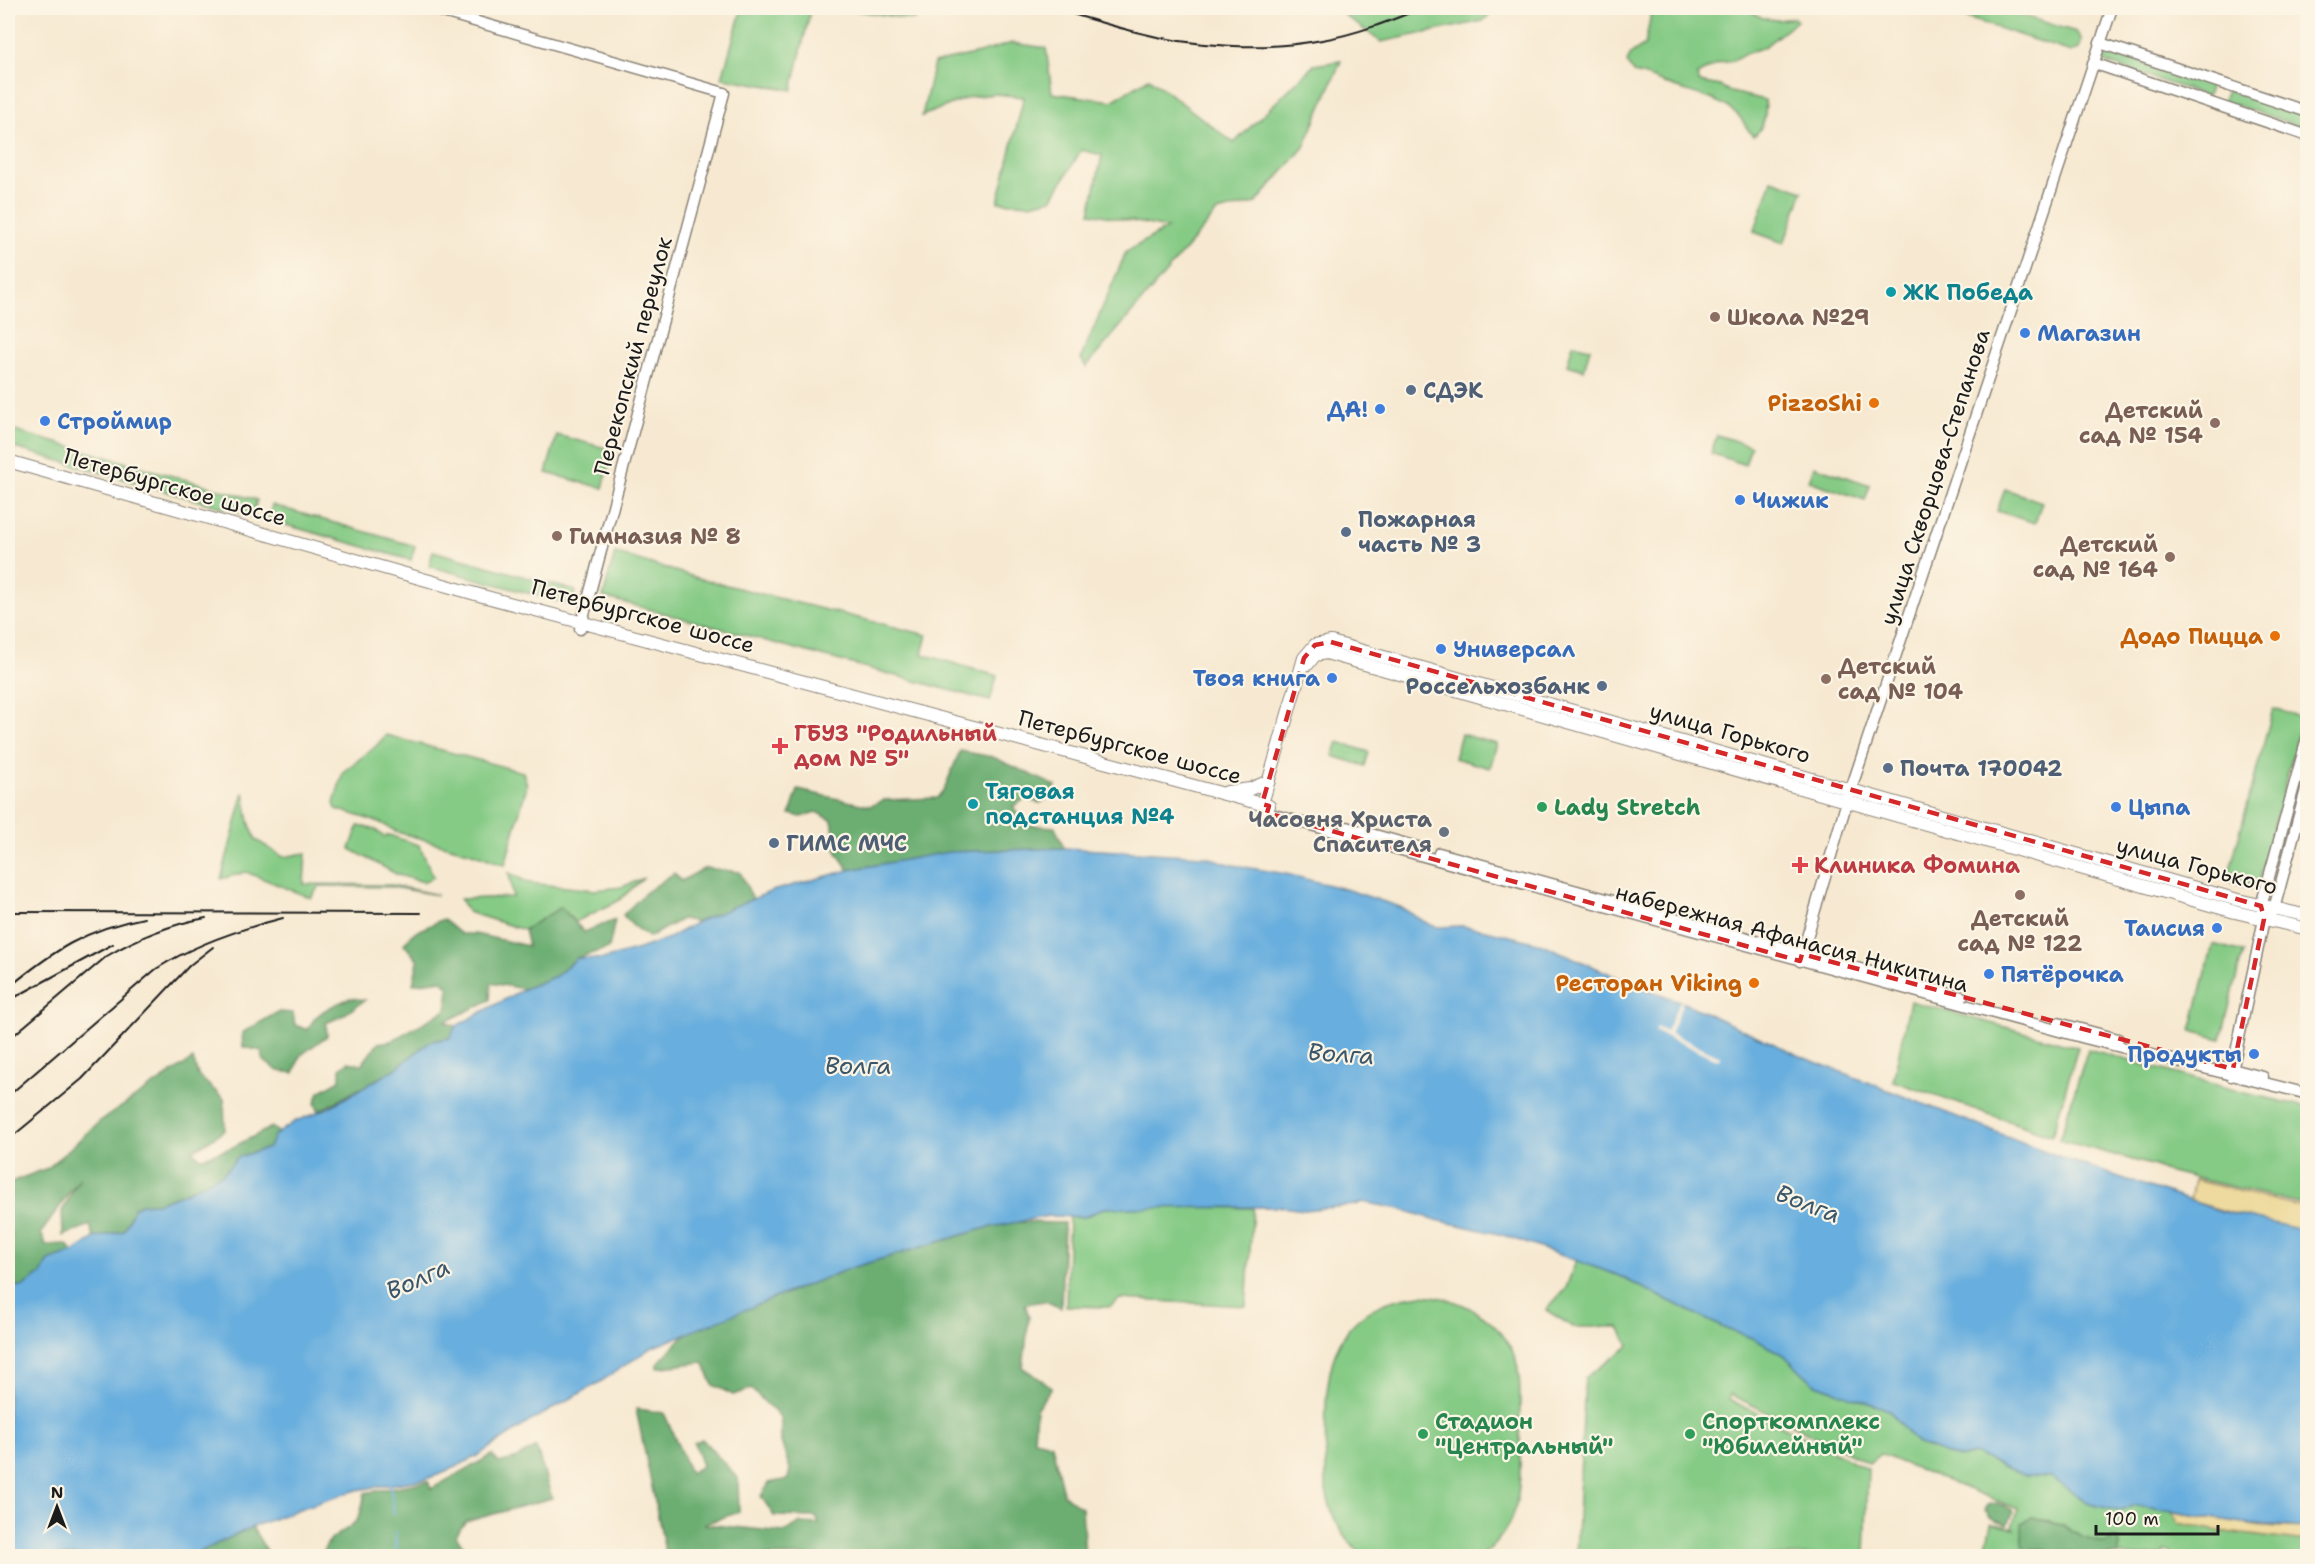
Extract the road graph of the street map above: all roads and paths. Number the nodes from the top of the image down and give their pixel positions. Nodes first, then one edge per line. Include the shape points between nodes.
1 (429, 8) edge
2 (2112, 8) edge
3 (2100, 44) junction
4 (2093, 63) junction
5 (2307, 112) edge
6 (2307, 136) edge
7 (8, 461) edge
8 (8, 469) edge
9 (581, 626) junction
10 (757, 672) junction
11 (2307, 735) edge
12 (1269, 781) junction
13 (2307, 782) edge
14 (1219, 792) junction
15 (1849, 795) junction
16 (1266, 808) junction
17 (2261, 906) junction
18 (2274, 909) junction
19 (2307, 916) edge
20 (2265, 919) junction
21 (2307, 928) edge
22 (1801, 958) junction
23 (2232, 1073) junction
24 (2307, 1087) edge
25 (2307, 1094) edge

1 - 9 street, Перекопский переулок via 724,93
2 - 3 street, улица Скворцова-Степанова
3 - 4 street, улица Скворцова-Степанова
3 - 5 street
4 - 6 street
4 - 15 street, улица Скворцова-Степанова
7 - 9 main road, Петербургское шоссе
8 - 9 main road, Петербургское шоссе via 266,543
9 - 10 main road, Петербургское шоссе
10 - 14 main road, Петербургское шоссе
10 - 16 main road, Петербургское шоссе
11 - 17 street
12 - 14 main road via 1246,790
12 - 15 main road, улица Горького via 1304,658 1315,645 1331,642
12 - 16 main road, улица Горького
13 - 18 street
14 - 16 main road, Петербургское шоссе
15 - 16 main road, улица Горького via 1326,653 1315,655 1310,661
15 - 17 main road, улица Горького
15 - 20 main road, улица Горького
15 - 22 street, улица Скворцова-Степанова
16 - 22 street, набережная Афанасия Никитина
17 - 18 main road, улица Горького
17 - 20 street
18 - 19 main road, улица Горького
18 - 20 street
20 - 21 main road, улица Горького
20 - 23 street
22 - 23 street, набережная Афанасия Никитина
23 - 24 street, набережная Афанасия Никитина
23 - 25 street, набережная Афанасия Никитина

